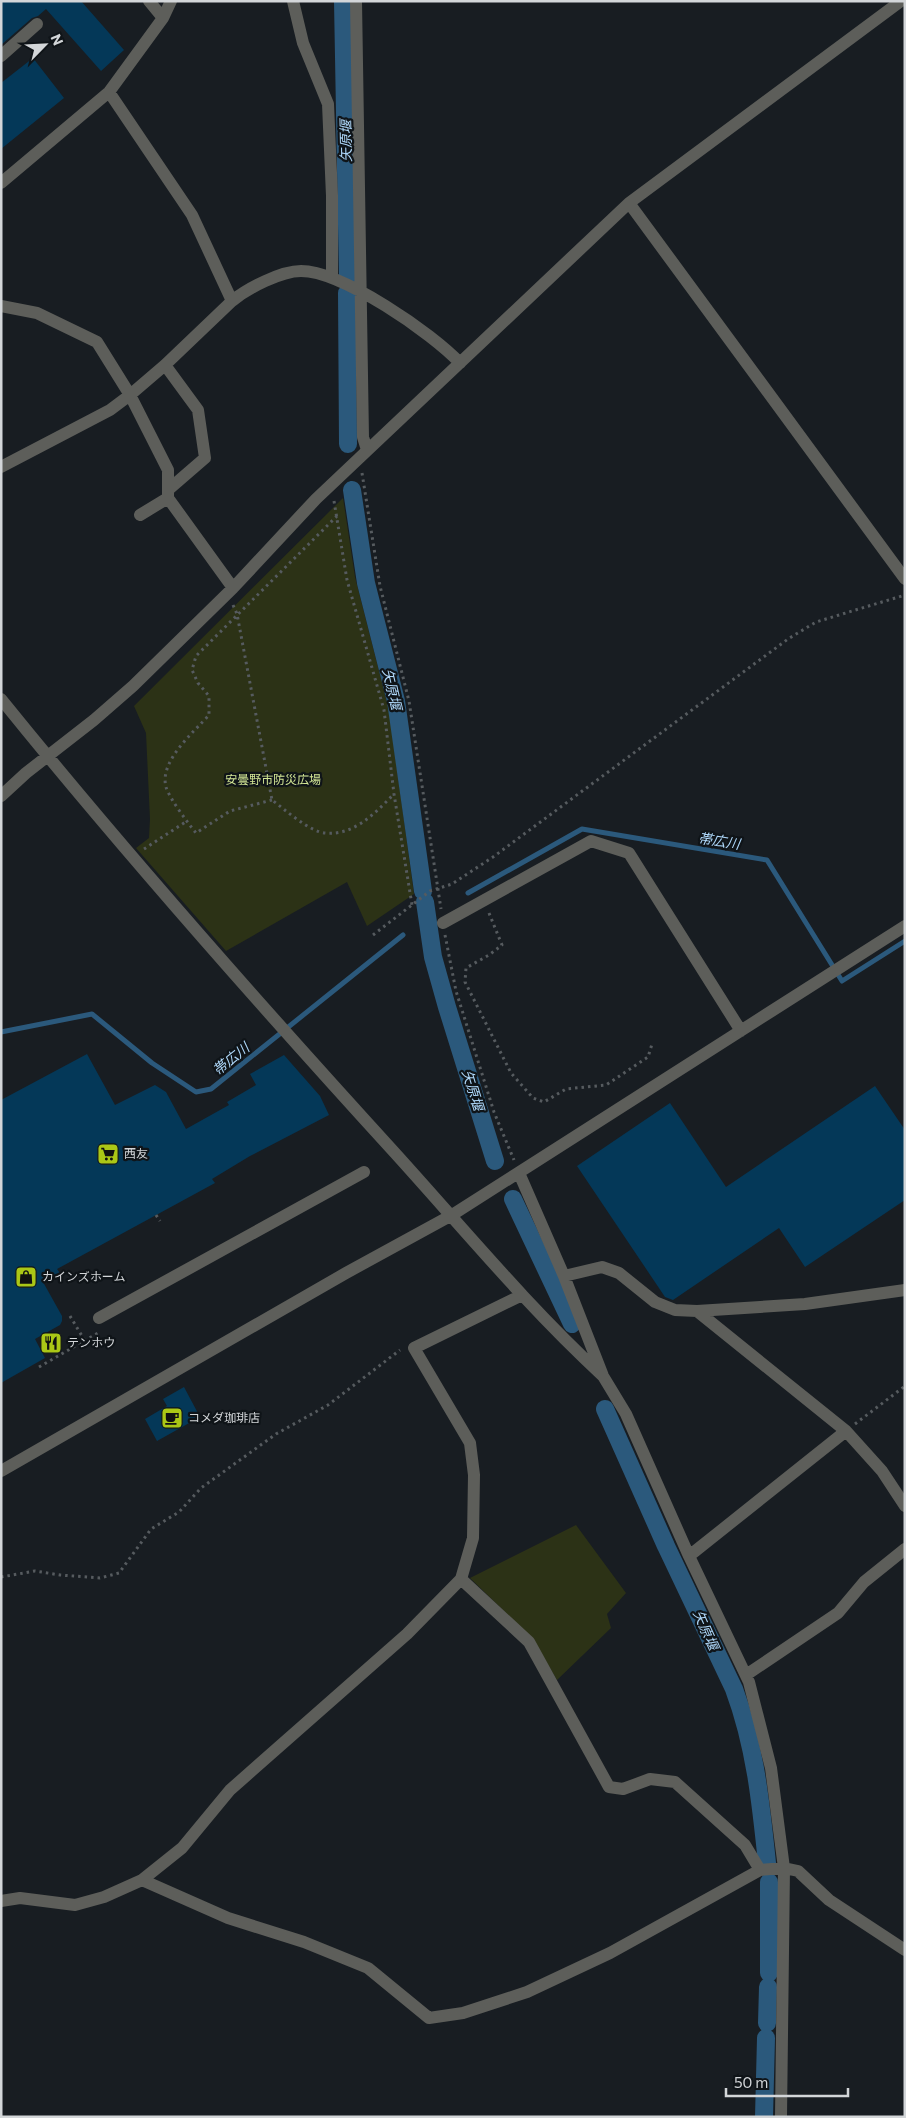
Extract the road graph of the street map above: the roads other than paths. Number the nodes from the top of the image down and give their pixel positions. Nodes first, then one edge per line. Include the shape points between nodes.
1 (149, 1) edge
2 (171, 1) edge
3 (293, 1) edge
4 (356, 1) edge
5 (901, 1) edge
6 (163, 18) junction
7 (37, 24) dead end
8 (1, 56) edge
9 (109, 92) junction
10 (1, 183) edge
11 (629, 203) junction
12 (332, 278) junction
13 (362, 294) junction
14 (232, 300) junction
15 (1, 306) edge
16 (460, 363) junction
17 (165, 365) junction
18 (130, 395) junction
19 (367, 450) junction
20 (1, 467) edge
21 (168, 494) junction
22 (140, 515) dead end
23 (905, 579) edge
24 (233, 588) junction
25 (1, 700) edge
26 (48, 756) junction
27 (1, 796) edge
28 (443, 923) road end
29 (905, 926) edge
30 (741, 1031) junction
31 (364, 1172) dead end
32 (518, 1173) junction
33 (452, 1215) junction
34 (564, 1276) junction
35 (905, 1290) edge
36 (522, 1295) junction
37 (697, 1312) junction
38 (99, 1318) dead end
39 (603, 1376) junction
40 (846, 1431) junction
41 (1, 1471) edge
42 (905, 1506) edge
43 (905, 1549) edge
44 (689, 1556) junction
45 (461, 1579) junction
46 (746, 1675) junction
47 (784, 1868) junction
48 (760, 1870) junction
49 (142, 1880) junction
50 (1, 1901) edge
51 (905, 1950) edge
52 (781, 2117) edge

1 - 6 street
2 - 6 street
3 - 12 street via 303,43 328,104
4 - 13 street
5 - 11 street
6 - 9 street
7 - 8 street
9 - 10 street
9 - 14 street via 192,215
11 - 16 street
11 - 23 street
12 - 13 street
12 - 14 street via 311,271 284,273
13 - 16 street via 404,318
13 - 19 street via 363,437
14 - 17 street
15 - 18 street via 37,313 97,342
16 - 19 street
17 - 18 street
17 - 21 street via 198,410 206,458
18 - 20 street via 110,410
18 - 21 street via 168,470
19 - 24 street
21 - 22 street
21 - 24 street
24 - 26 street via 133,686
25 - 26 street
26 - 27 street
26 - 33 street via 283,1030
28 - 30 street via 591,841 629,853
29 - 30 street
30 - 32 street
31 - 38 street
32 - 33 street
32 - 34 street
33 - 36 street
33 - 41 street
34 - 37 street via 602,1267 619,1273 655,1302 675,1310
34 - 39 street
35 - 37 street via 804,1304
36 - 39 street
36 - 45 street via 414,1348 470,1443 474,1475 473,1538
37 - 40 street
39 - 44 street via 626,1414
40 - 42 street via 882,1470
40 - 44 street
43 - 46 street via 864,1582 838,1613
44 - 46 street
45 - 48 street via 529,1642 609,1786 623,1789 650,1779 675,1782 745,1845
45 - 49 street via 407,1634 230,1790 182,1848
46 - 47 street via 771,1768
47 - 48 street
47 - 51 street via 798,1871 829,1900
47 - 52 street
48 - 49 street via 610,1953 527,1992 463,2013 428,2018 368,1968 304,1942 228,1918
49 - 50 street via 104,1897 75,1905 20,1898

